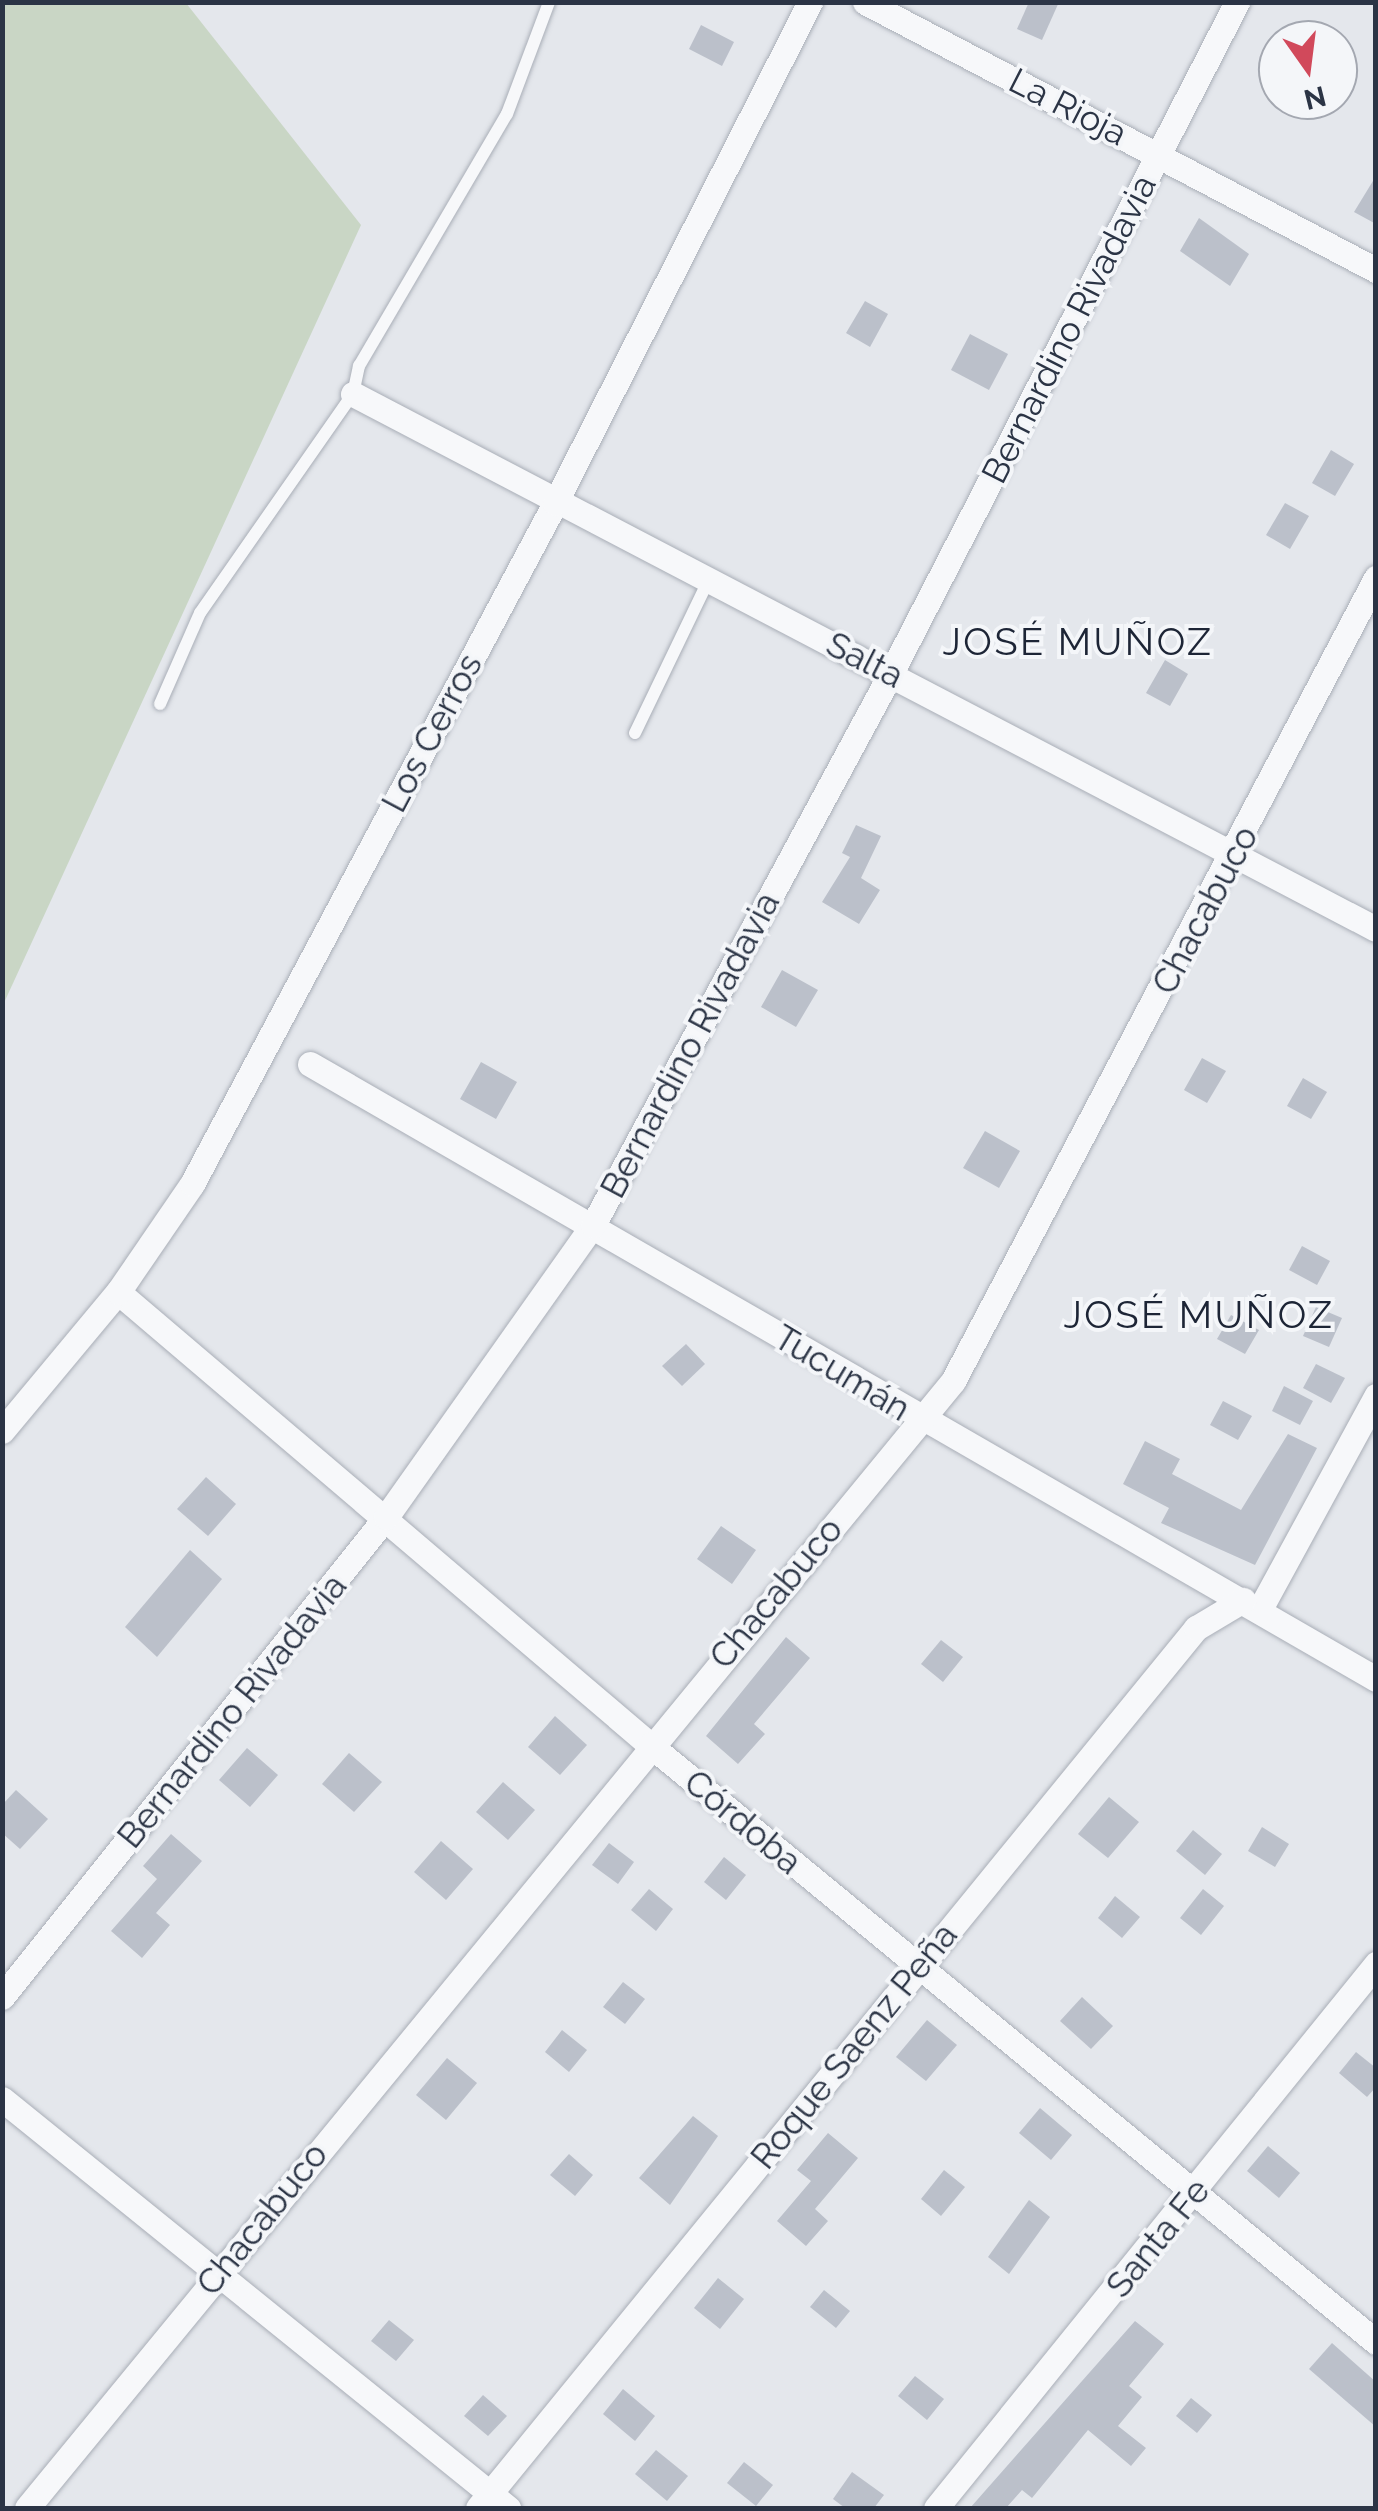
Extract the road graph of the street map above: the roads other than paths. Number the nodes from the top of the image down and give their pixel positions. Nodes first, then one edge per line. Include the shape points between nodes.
1 (548, 2) edge
2 (810, 2) edge
3 (865, 2) edge
4 (1237, 2) edge
5 (1160, 155) junction
6 (1376, 270) edge
7 (354, 394) junction
8 (555, 503) junction
9 (1376, 578) edge
10 (708, 581) junction
11 (891, 673) junction
12 (160, 704) dead end
13 (635, 733) dead end
14 (1234, 856) junction
15 (1376, 929) edge
16 (310, 1064) dead end
17 (593, 1225) junction
18 (118, 1292) junction
19 (1376, 1396) edge
20 (920, 1420) junction
21 (2, 1431) edge
22 (386, 1518) junction
23 (1252, 1604) junction
24 (1376, 1679) edge
25 (650, 1745) junction
26 (1376, 1964) edge
27 (918, 1967) junction
28 (2, 1997) edge
29 (2, 2099) edge
30 (1195, 2193) junction
31 (216, 2274) junction
32 (1376, 2342) edge
33 (492, 2504) edge
34 (27, 2508) edge
35 (936, 2508) edge

1 - 7 lane via 507,114 400,308 359,366
2 - 8 street, Los Cerros
3 - 5 street, La Rioja
4 - 5 street, Bernardino Rivadavia
5 - 6 street, La Rioja
5 - 11 street, Bernardino Rivadavia
7 - 8 street, Salta
7 - 12 lane via 200,613
8 - 10 street, Salta
8 - 18 street, Los Cerros via 192,1184
9 - 14 street, Chacabuco
10 - 11 street, Salta
10 - 13 lane
11 - 14 street, Salta
11 - 17 street, Bernardino Rivadavia
14 - 15 street, Salta
14 - 20 street, Chacabuco via 953,1381
16 - 17 street, Tucumán
17 - 20 street, Tucumán
17 - 22 street, Bernardino Rivadavia
18 - 21 street, Los Cerros
18 - 22 street, Córdoba
19 - 23 street
20 - 23 street, Tucumán
20 - 25 street, Chacabuco
22 - 25 street, Córdoba
22 - 28 street, Bernardino Rivadavia
23 - 24 street, Tucumán
23 - 27 street, Roque Saenz Peña via 1196,1628
25 - 27 street, Córdoba
25 - 31 street, Chacabuco
26 - 30 street, Santa Fe
27 - 30 street, Córdoba
27 - 33 street, Roque Saenz Peña
29 - 31 street
30 - 32 street, Córdoba
30 - 35 street, Santa Fe
31 - 33 street
31 - 34 street, Chacabuco

